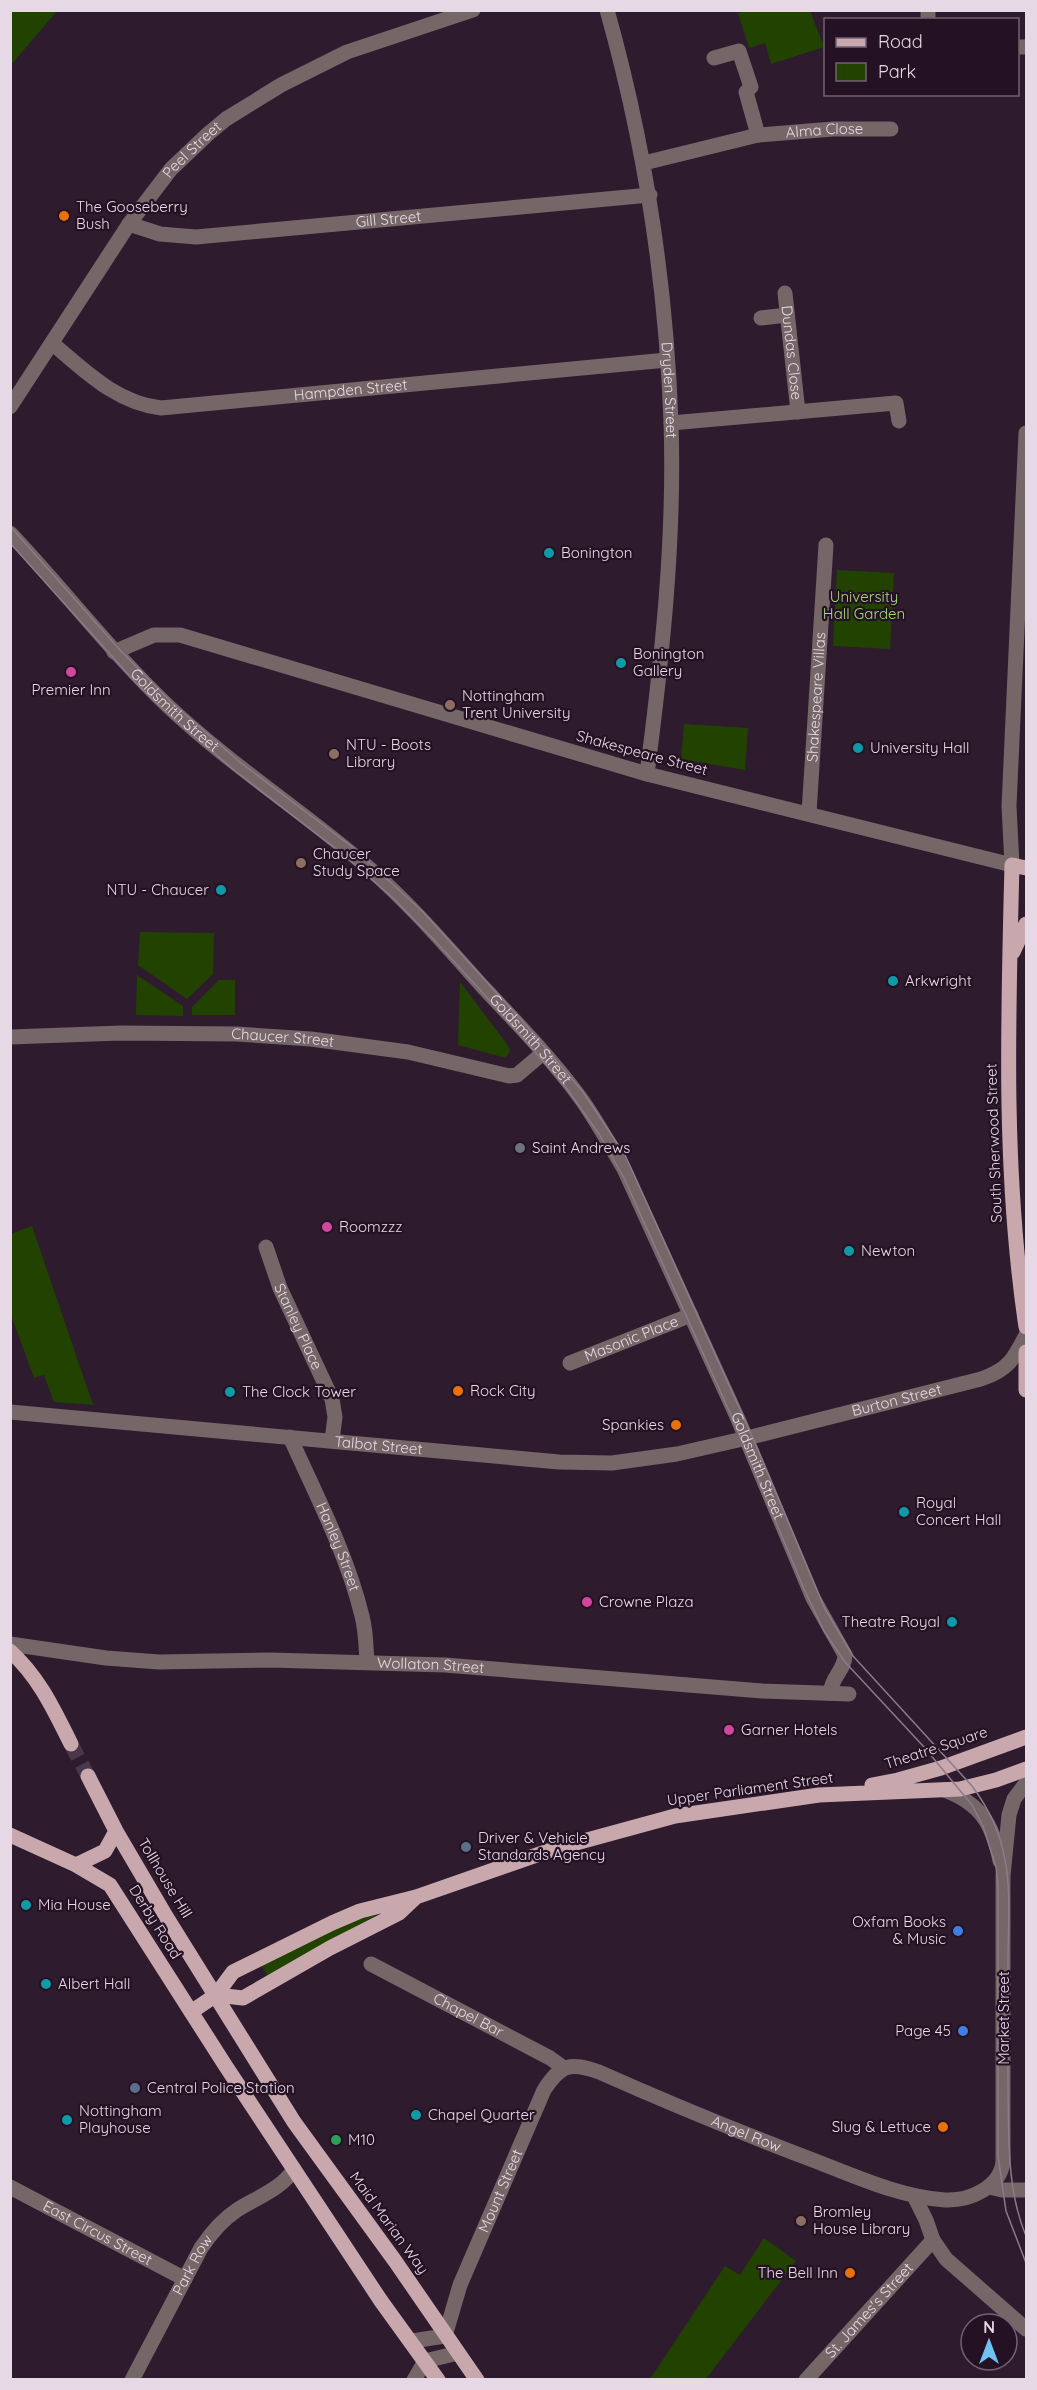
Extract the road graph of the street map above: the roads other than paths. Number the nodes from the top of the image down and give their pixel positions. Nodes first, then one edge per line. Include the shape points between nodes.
1 (473, 10) edge
2 (607, 10) edge
3 (714, 58) dead end
4 (891, 129) dead end
5 (758, 135) junction
6 (644, 163) junction
7 (650, 195) junction
8 (129, 224) junction
9 (785, 293) dead end
10 (787, 315) junction
11 (761, 318) dead end
12 (53, 345) junction
13 (667, 360) junction
14 (10, 407) edge
15 (798, 412) junction
16 (899, 421) dead end
17 (671, 423) junction
18 (1026, 433) edge
19 (1025, 476) edge
20 (10, 533) edge
21 (826, 545) dead end
22 (1021, 645) edge
23 (114, 652) junction
24 (647, 774) junction
25 (809, 813) junction
26 (1019, 866) edge
27 (1026, 924) edge
28 (1010, 958) junction
29 (10, 1037) edge
30 (543, 1053) junction
31 (266, 1247) dead end
32 (691, 1315) junction
33 (1026, 1327) edge
34 (1026, 1335) edge
35 (1026, 1352) edge
36 (570, 1363) dead end
37 (1026, 1390) edge
38 (10, 1412) edge
39 (290, 1437) junction
40 (747, 1438) junction
41 (332, 1440) junction
42 (10, 1644) edge
43 (10, 1651) edge
44 (367, 1662) junction
45 (830, 1688) junction
46 (849, 1694) dead end
47 (1026, 1737) edge
48 (71, 1744) tunnel mouth
49 (1026, 1769) edge
50 (88, 1776) tunnel mouth
51 (1026, 1783) edge
52 (944, 1790) junction
53 (819, 1795) junction
54 (116, 1831) junction
55 (10, 1835) edge
56 (76, 1864) junction
57 (1003, 1876) junction
58 (416, 1897) junction
59 (371, 1964) dead end
60 (216, 1995) junction
61 (190, 2012) junction
62 (564, 2068) junction
63 (1003, 2160) junction
64 (295, 2176) junction
65 (10, 2187) edge
66 (989, 2187) junction
67 (1022, 2191) edge
68 (914, 2196) junction
69 (933, 2240) junction
70 (185, 2279) junction
71 (1026, 2329) edge
72 (445, 2336) junction
73 (412, 2341) junction
74 (458, 2353) junction
75 (425, 2361) junction
76 (132, 2379) edge
77 (414, 2379) edge
78 (438, 2379) edge
79 (477, 2379) edge
80 (806, 2379) edge

1 - 8 street, Peel Street via 357,48 251,103 186,154
2 - 6 street, Dryden Street
3 - 5 street via 739,51 751,87 746,92
4 - 5 street, Alma Close
5 - 6 street, Alma Close
6 - 7 street, Dryden Street
7 - 8 street, Gill Street via 196,237 160,234
7 - 13 street, Dryden Street
8 - 12 street, Peel Street
9 - 10 street, Dundas Close
10 - 11 street
10 - 15 street, Dundas Close
12 - 13 street, Hampden Street via 122,398 161,408
12 - 14 street, Peel Street
13 - 17 street, Dryden Street
15 - 16 street, Dundas Close via 896,403
15 - 17 street, Dundas Close
17 - 24 street, Dryden Street via 669,570
18 - 19 street
19 - 22 street
20 - 23 street, Goldsmith Street
21 - 25 street, Shakespeare Villas
22 - 26 street via 1009,806
23 - 24 street, Shakespeare Street via 153,635 180,635
23 - 30 street, Goldsmith Street via 170,708 372,872 448,948
24 - 25 street, Shakespeare Street
25 - 26 street, Shakespeare Street
26 - 28 main road, South Sherwood Street
27 - 28 main road, South Sherwood Street
28 - 33 main road, South Sherwood Street via 1010,1183
29 - 30 street, Chaucer Street via 121,1033 311,1039 408,1052 509,1076 517,1075
30 - 32 street, Goldsmith Street via 578,1095 624,1169
31 - 41 street, Stanley Place via 280,1288 332,1399
32 - 36 street, Masonic Place
32 - 40 street, Goldsmith Street
34 - 40 street, Burton Street via 1014,1360 993,1375
35 - 37 main road
38 - 39 street, Talbot Street
39 - 41 street, Talbot Street
39 - 44 street, Hanley Street via 335,1539 362,1617
40 - 41 street, Talbot Street via 612,1463 559,1462
40 - 45 street, Goldsmith Street via 813,1598 845,1655
42 - 44 street, Wollaton Street via 159,1662
43 - 48 main road via 41,1685
44 - 45 street, Wollaton Street via 762,1691
45 - 46 street, Wollaton Street
47 - 53 main road, Theatre Square via 898,1780
49 - 52 main road, Upper Parliament Street via 996,1780
50 - 54 main road, Tollhouse Hill
51 - 57 street, Market Street via 1014,1799 1009,1815
52 - 53 main road, Upper Parliament Street
52 - 57 street, Market Street via 959,1796 985,1817
53 - 58 main road, Upper Parliament Street via 675,1816 554,1849
54 - 56 main road via 105,1851
54 - 60 main road, Tollhouse Hill
55 - 56 main road, Derby Road
56 - 61 main road, Derby Road via 110,1885
57 - 63 street, Market Street
58 - 60 main road, Upper Parliament Street via 349,1915 253,1961 232,1972
58 - 60 main road, Upper Parliament Street via 399,1913 243,1998
59 - 62 street, Chapel Bar
60 - 61 main road, Upper Parliament Street
60 - 72 main road, Maid Marian Way via 294,2122
61 - 64 main road
62 - 68 street, Angel Row via 580,2065 770,2144
62 - 72 street, Mount Street via 544,2090 460,2285
63 - 66 street, Market Street via 1001,2173
63 - 67 street, Market Street via 1007,2175
64 - 70 street, Park Row via 234,2212 211,2232
64 - 73 main road
65 - 70 street, East Circus Street
66 - 67 street
66 - 68 street, Angel Row via 958,2200
68 - 69 street
69 - 71 street via 946,2259
69 - 80 street, St. James's Street
70 - 76 street, Park Row
72 - 73 street
72 - 74 main road, Maid Marian Way
73 - 75 main road
74 - 75 street
74 - 79 main road, Maid Marian Way
75 - 77 street
75 - 78 main road

